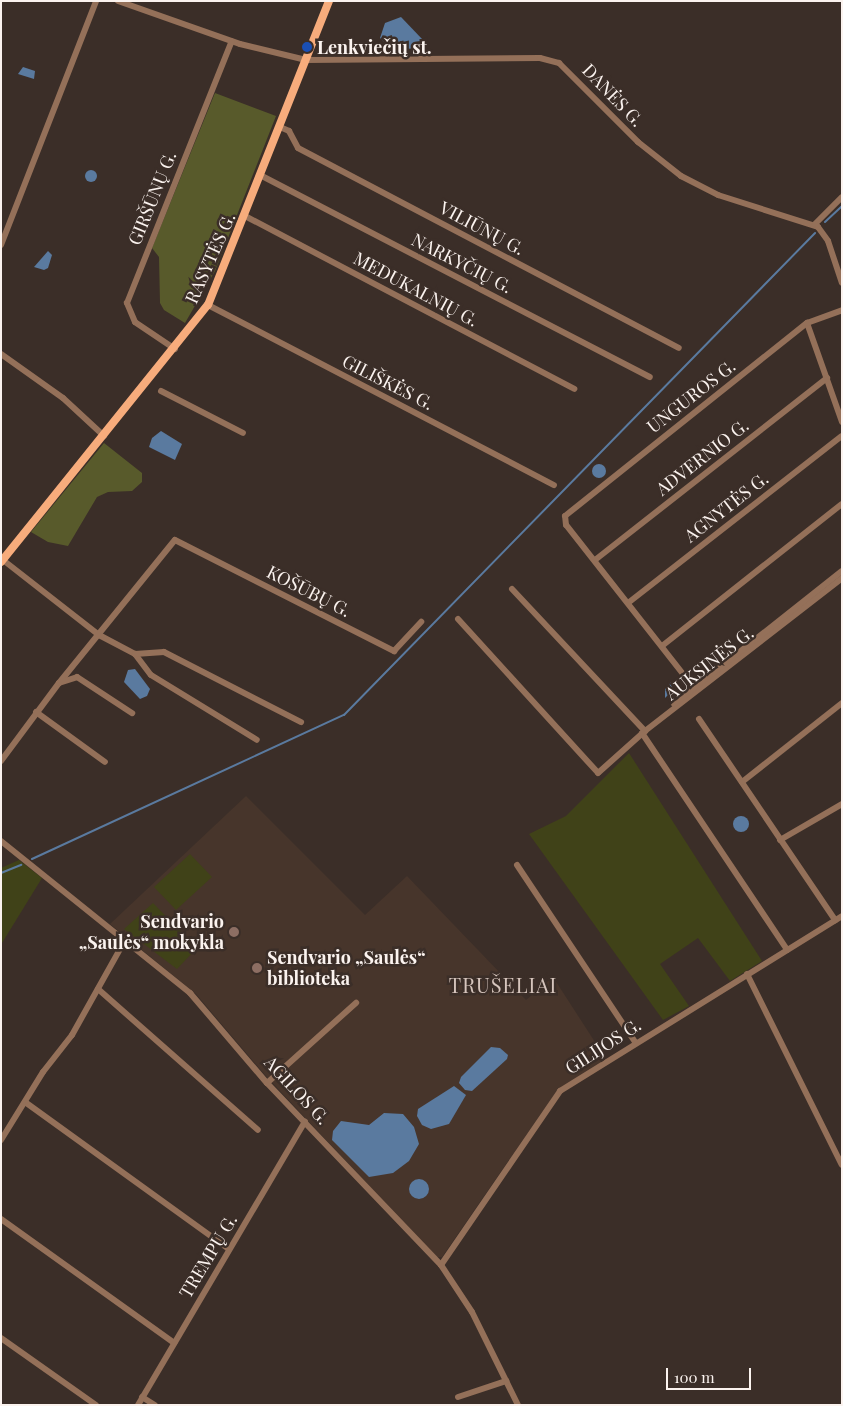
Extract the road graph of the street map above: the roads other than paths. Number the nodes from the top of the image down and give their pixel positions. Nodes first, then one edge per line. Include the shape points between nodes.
1 (96, 1) edge
2 (118, 1) edge
3 (329, 1) edge
4 (232, 41) junction
5 (306, 60) junction
6 (280, 127) junction
7 (260, 175) junction
8 (842, 197) edge
9 (244, 216) junction
10 (815, 224) junction
11 (1, 245) edge
12 (842, 283) edge
13 (208, 305) junction
14 (842, 310) edge
15 (807, 324) junction
16 (679, 348) dead end
17 (175, 349) junction
18 (1, 354) edge
19 (650, 377) dead end
20 (827, 378) junction
21 (574, 389) dead end
22 (161, 391) dead end
23 (842, 422) edge
24 (243, 433) dead end
25 (104, 436) junction
26 (842, 436) edge
27 (554, 486) dead end
28 (842, 504) edge
29 (595, 560) junction
30 (2, 561) edge
31 (842, 571) edge
32 (842, 578) edge
33 (512, 589) dead end
34 (628, 603) junction
35 (458, 619) dead end
36 (421, 622) dead end
37 (99, 635) junction
38 (662, 646) junction
39 (135, 654) junction
40 (59, 683) junction
41 (694, 688) junction
42 (842, 703) edge
43 (674, 704) dead end
44 (36, 712) junction
45 (132, 713) dead end
46 (699, 719) dead end
47 (301, 722) dead end
48 (643, 732) junction
49 (257, 740) dead end
50 (1, 761) edge
51 (105, 762) dead end
52 (742, 782) junction
53 (842, 804) edge
54 (780, 840) junction
55 (1, 841) edge
56 (517, 866) dead end
57 (842, 916) edge
58 (835, 920) junction
59 (125, 940) junction
60 (787, 950) junction
61 (747, 974) junction
62 (98, 990) junction
63 (356, 1003) dead end
64 (636, 1042) junction
65 (267, 1083) junction
66 (24, 1102) junction
67 (305, 1122) junction
68 (258, 1130) dead end
69 (1, 1140) edge
70 (842, 1165) edge
71 (1, 1219) edge
72 (229, 1249) junction
73 (441, 1265) junction
74 (1, 1338) edge
75 (174, 1343) junction
76 (506, 1381) junction
77 (142, 1396) junction
78 (458, 1398) dead end
79 (96, 1405) edge
80 (138, 1405) edge
81 (156, 1405) edge
82 (518, 1405) edge

1 - 11 street
2 - 4 street, DANĖS G.
3 - 5 main road, RASYTĖS G.
4 - 5 street, DANĖS G.
4 - 17 street, GIRŠŪNŲ G. via 128,303 134,322
5 - 6 main road, RASYTĖS G.
5 - 10 street, DANĖS G. via 549,59 566,68 638,142 681,176 718,195
6 - 7 main road, RASYTĖS G.
6 - 16 street, VILIŪNŲ G. via 289,131 298,148
7 - 9 main road, RASYTĖS G.
7 - 19 street, NARKYČIŲ G.
8 - 10 street
9 - 13 main road, RASYTĖS G.
9 - 21 street, MEDUKALNIŲ G.
10 - 12 street via 824,232
13 - 17 main road, RASYTĖS G.
13 - 27 street, GILIŠKĖS G.
14 - 15 street, UNGUROS G.
15 - 20 street
15 - 29 street, UNGUROS G. via 565,516 566,525
17 - 25 main road, RASYTĖS G.
18 - 25 street via 63,398
20 - 23 street
20 - 29 street, ADVERNIO G.
22 - 24 street
25 - 30 main road, RASYTĖS G.
26 - 34 street, AGNYTĖS G.
28 - 38 street
29 - 34 street
30 - 37 street
31 - 41 street
32 - 48 street, AUKSINĖS G.
33 - 48 street
34 - 38 street
35 - 48 street, AUKSINĖS G. via 598,773
36 - 37 street, KOŠŪBŲ G. via 394,651 175,540
37 - 39 street
37 - 40 street
38 - 41 street
39 - 47 street via 164,652
39 - 49 street via 151,676
40 - 44 street
40 - 45 street via 77,677
41 - 43 street
42 - 52 street
44 - 50 street
44 - 51 street
46 - 52 street
48 - 60 street
52 - 54 street
53 - 54 street
54 - 58 street
55 - 59 street, AGILOS G.
56 - 64 street
57 - 58 street, GILIJOS G.
58 - 60 street, GILIJOS G.
59 - 62 street
59 - 65 street, AGILOS G. via 190,993
60 - 61 street, GILIJOS G.
61 - 64 street, GILIJOS G.
61 - 70 street
62 - 66 street via 72,1035
62 - 68 street
63 - 65 street
64 - 73 street, GILIJOS G. via 560,1091
65 - 67 street, AGILOS G.
66 - 69 street
66 - 72 street
67 - 72 street, TREMPŲ G.
67 - 73 street, AGILOS G.
71 - 75 street
72 - 75 street, TREMPŲ G.
73 - 76 street, AGILOS G. via 472,1312
74 - 79 street
75 - 77 street, TREMPŲ G.
76 - 78 street
76 - 82 street, AGILOS G.
77 - 80 street, TREMPŲ G.
77 - 81 street

